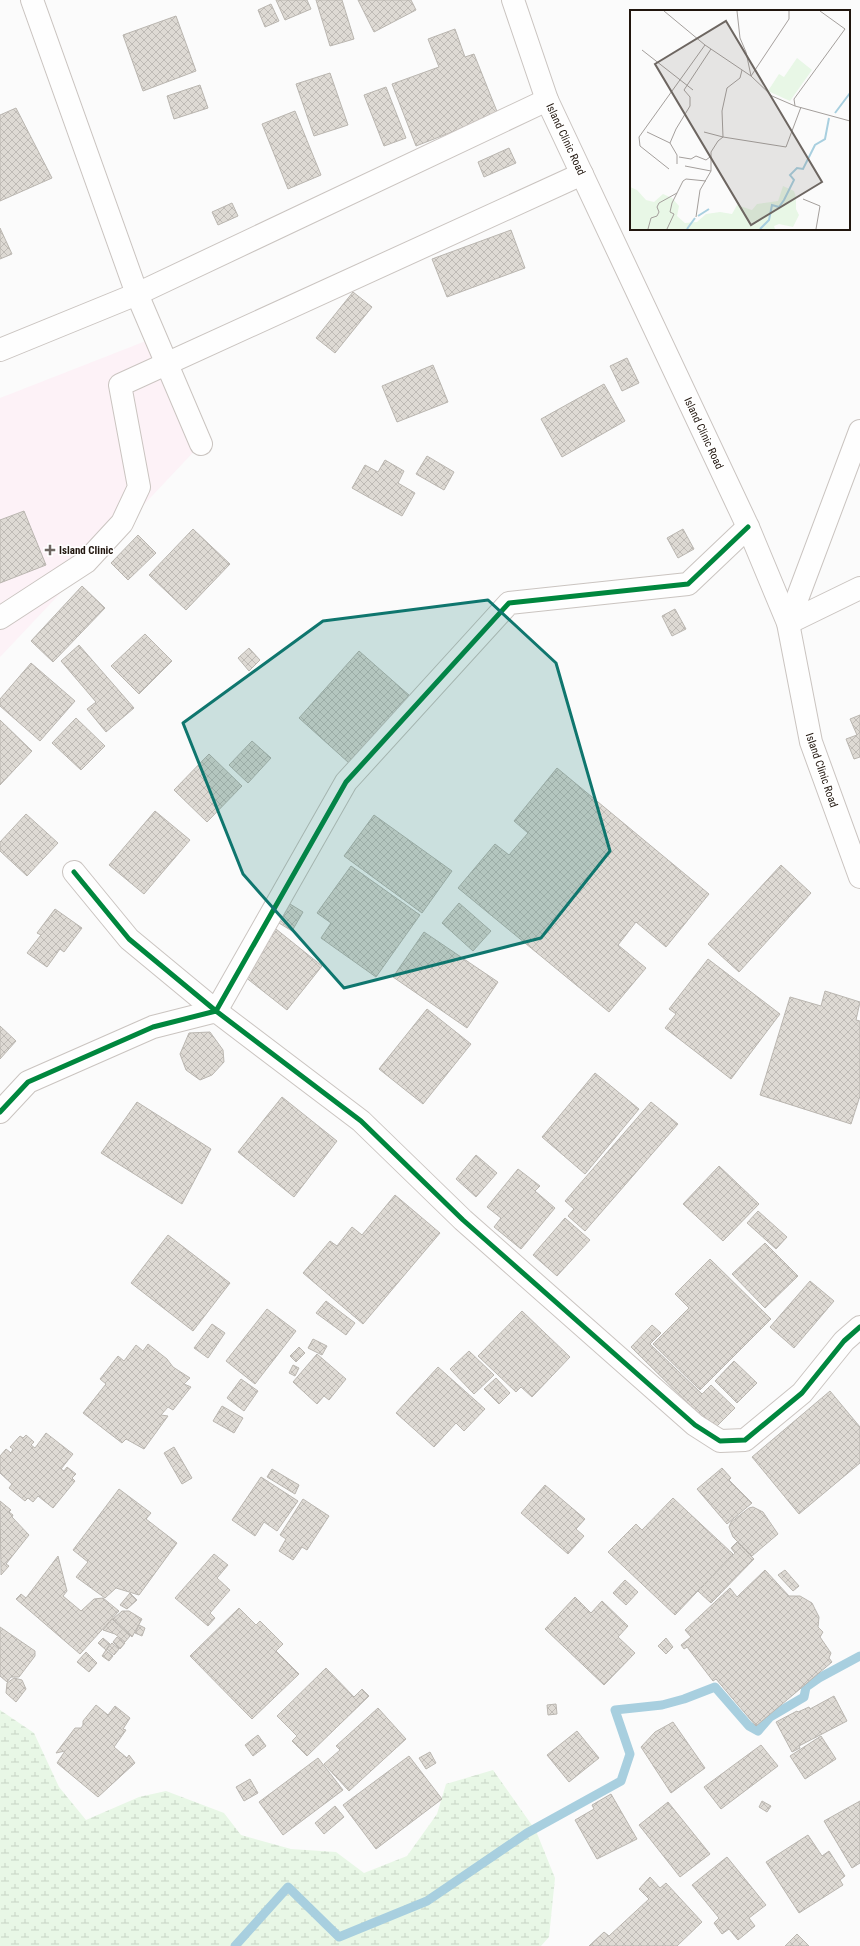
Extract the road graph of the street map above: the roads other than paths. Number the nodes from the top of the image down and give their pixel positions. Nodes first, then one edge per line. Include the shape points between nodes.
1 (32, 0) edge
2 (513, 0) edge
3 (547, 100) junction
4 (582, 174) junction
5 (137, 294) junction
6 (0, 350) edge
7 (167, 363) junction
8 (860, 431) edge
9 (201, 444) dead end
10 (748, 527) junction
11 (860, 588) edge
12 (0, 618) edge
13 (788, 623) junction
14 (74, 872) dead end
15 (860, 877) edge
16 (216, 1011) junction
17 (0, 1112) edge
18 (860, 1327) edge

1 - 5 street
2 - 3 street, Island Clinic Road
3 - 4 street, Island Clinic Road
3 - 5 street
4 - 7 street
4 - 10 street, Island Clinic Road
5 - 6 street
5 - 7 street
7 - 9 street
7 - 12 street via 120,385 139,487 122,523 86,562
8 - 13 street
10 - 13 street, Island Clinic Road
10 - 16 street via 688,584 509,603 346,782
11 - 13 street
13 - 15 street, Island Clinic Road via 811,742
14 - 16 street via 129,939
16 - 17 street via 153,1027 28,1082
16 - 18 street via 361,1121 463,1220 695,1425 720,1441 745,1440 802,1393 844,1341

